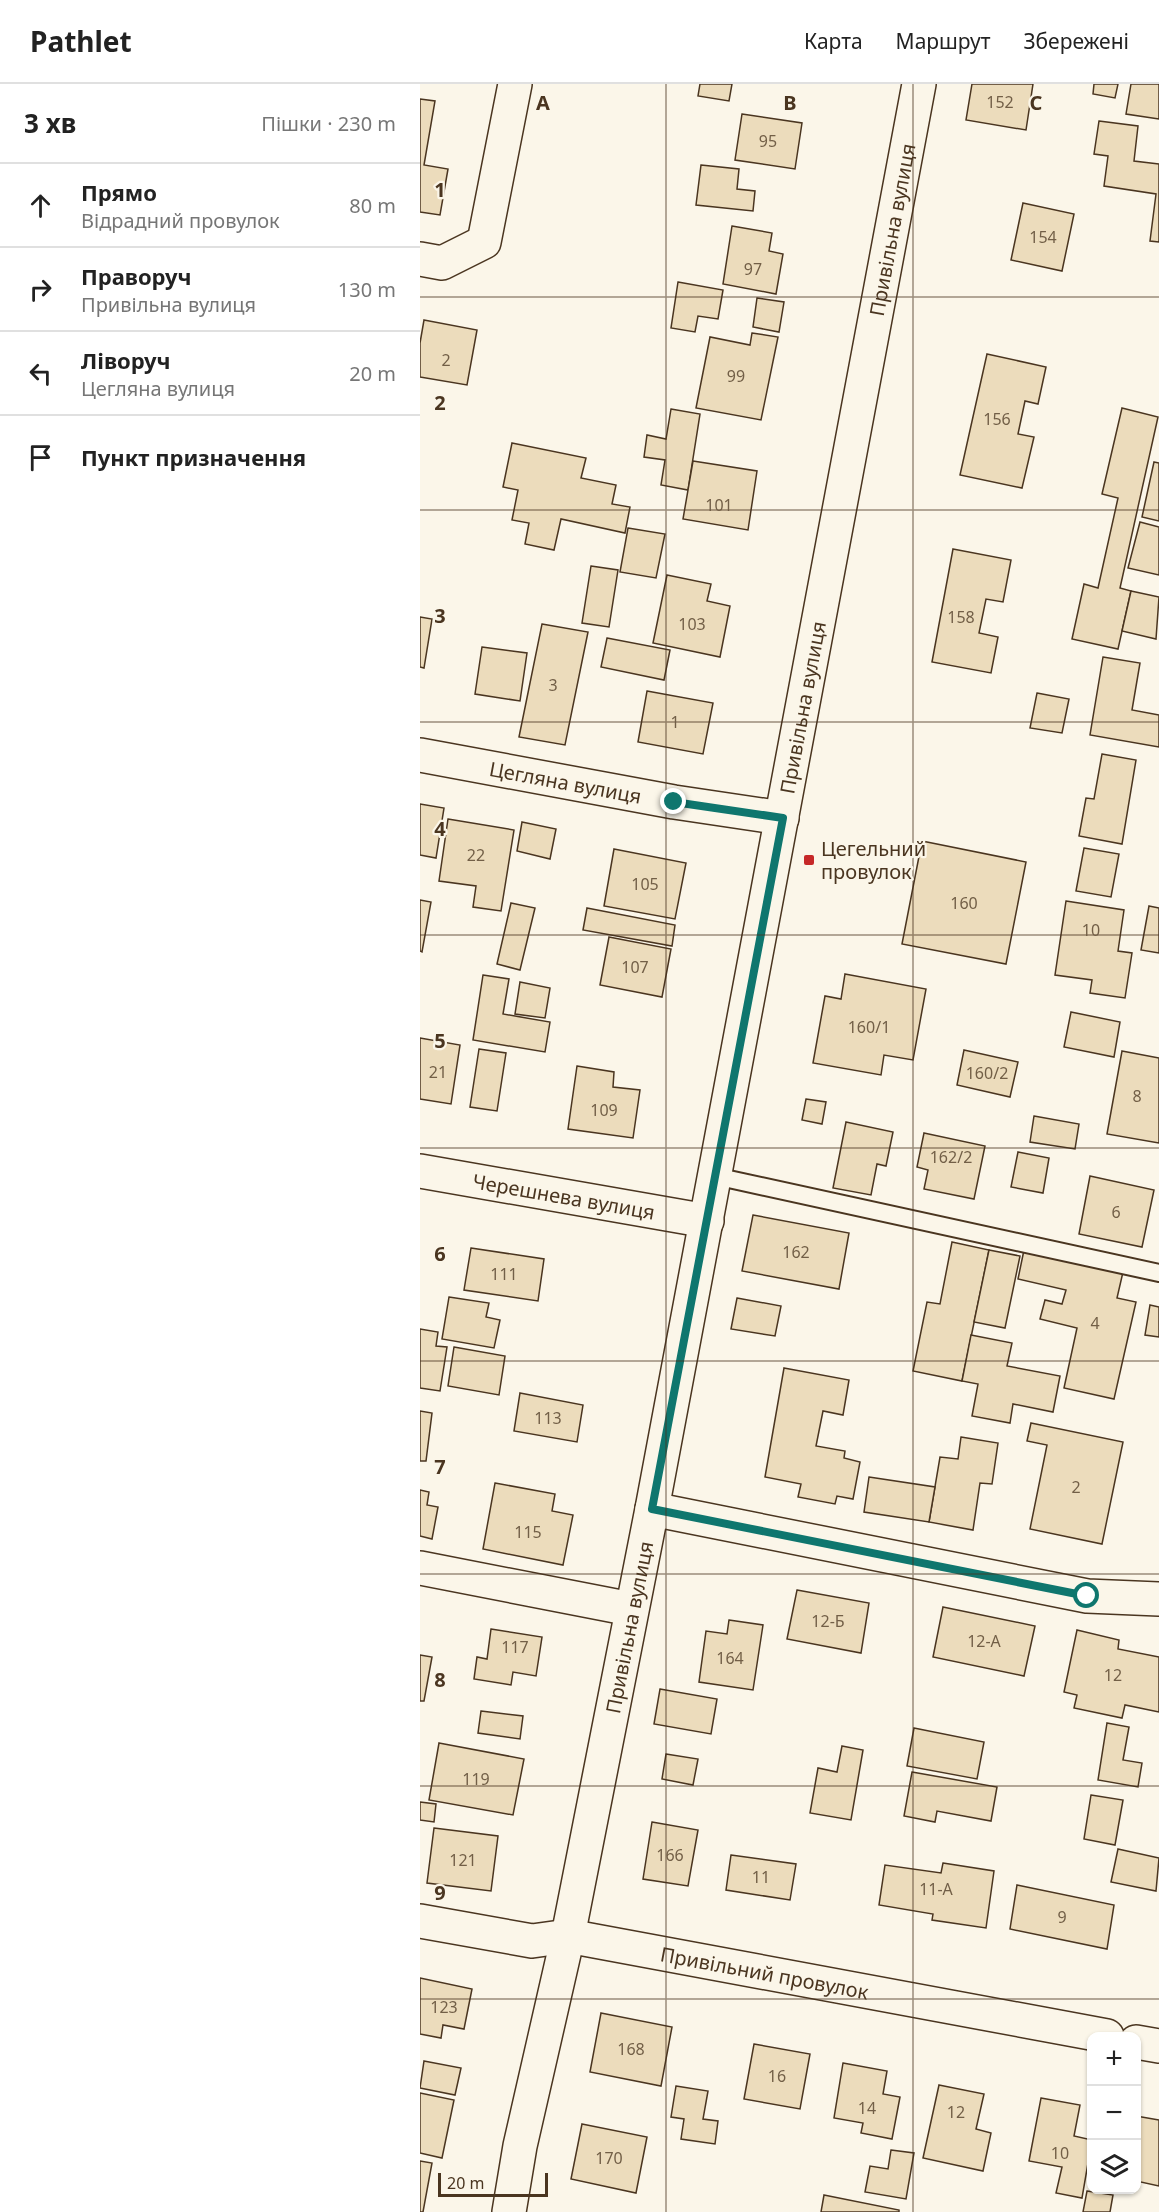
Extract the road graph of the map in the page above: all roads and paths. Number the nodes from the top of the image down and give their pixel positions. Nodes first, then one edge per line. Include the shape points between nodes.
1 (515, 84) edge
2 (919, 84) edge
3 (420, 259) edge
4 (420, 755) edge
5 (783, 818) junction
6 (420, 1172) edge
7 (715, 1176) junction
8 (707, 1221) junction
9 (1159, 1273) edge
10 (652, 1509) junction
11 (420, 1568) edge
12 (1159, 1599) edge
13 (631, 1609) junction
14 (420, 1921) edge
15 (568, 1936) junction
16 (1087, 2033) edge
17 (1141, 2043) edge
18 (1159, 2046) edge
19 (509, 2212) edge

1 - 3 street via 484,242 442,263
2 - 5 street, Привільна вулиця
4 - 5 street, Цегляна вулиця
5 - 7 street, Привільна вулиця
6 - 8 street, Черешнева вулиця
7 - 8 street, Привільна вулиця
7 - 9 lane
8 - 10 street, Привільна вулиця
10 - 12 street via 1087,1596
10 - 13 street, Привільна вулиця
11 - 13 street
13 - 15 street, Привільна вулиця
14 - 15 street, Привільний провулок via 532,1941
15 - 16 street, Привільний провулок
15 - 19 street, Привільна вулиця via 520,2146
17 - 18 street

